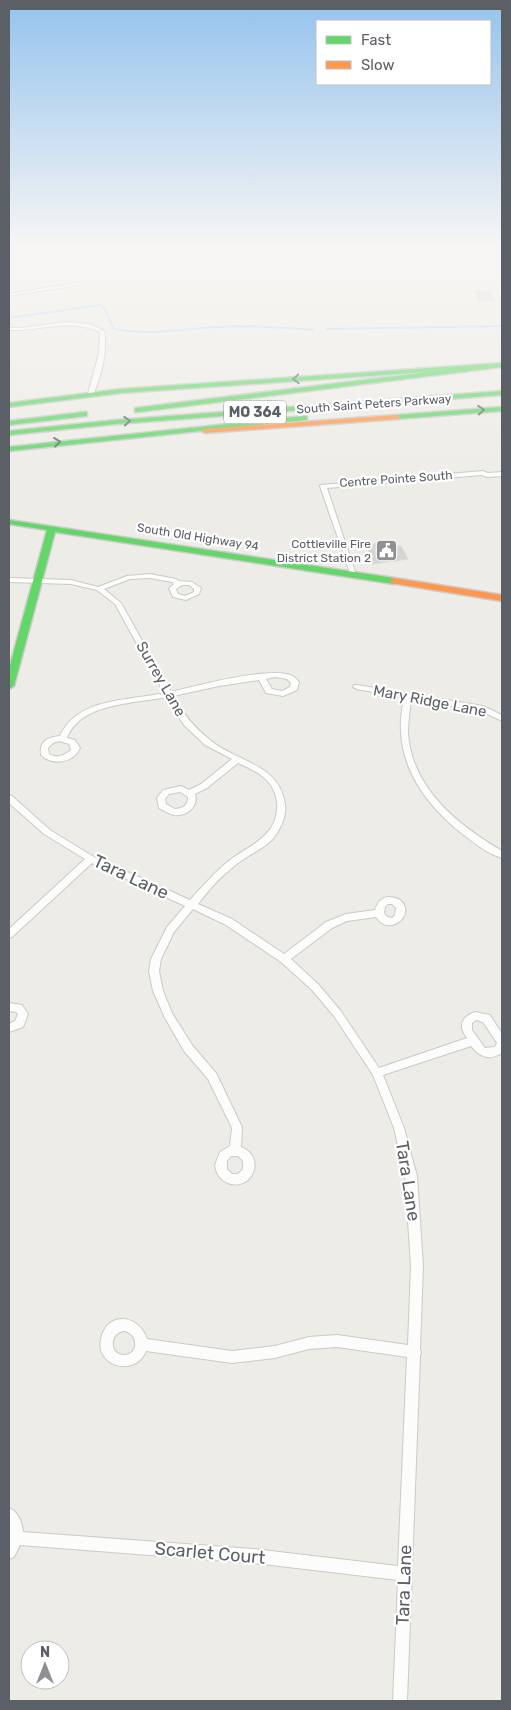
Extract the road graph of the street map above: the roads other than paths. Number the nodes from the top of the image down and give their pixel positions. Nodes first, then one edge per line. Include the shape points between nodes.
1 (37, 328) edge
2 (95, 328) edge
3 (9, 329) edge
4 (502, 365) edge
5 (502, 383) edge
6 (91, 394) junction
7 (502, 394) edge
8 (9, 405) edge
9 (502, 409) edge
10 (138, 410) junction
11 (9, 423) edge
12 (9, 433) edge
13 (161, 433) junction
14 (9, 449) edge
15 (502, 474) edge
16 (9, 522) edge
17 (52, 529) junction
18 (353, 575) junction
19 (9, 580) edge
20 (37, 581) junction
21 (178, 584) dead end
22 (99, 588) junction
23 (502, 598) edge
24 (261, 677) dead end
25 (9, 685) edge
26 (356, 687) dead end
27 (168, 695) junction
28 (408, 696) junction
29 (502, 718) edge
30 (63, 738) dead end
31 (236, 760) junction
32 (190, 793) dead end
33 (9, 798) edge
34 (502, 855) edge
35 (91, 859) junction
36 (191, 905) junction
37 (378, 913) dead end
38 (9, 934) edge
39 (284, 959) junction
40 (9, 1007) edge
41 (9, 1028) edge
42 (472, 1041) junction
43 (502, 1043) edge
44 (376, 1073) junction
45 (235, 1151) dead end
46 (141, 1344) dead end
47 (415, 1352) junction
48 (9, 1515) edge
49 (16, 1538) junction
50 (9, 1552) edge
51 (404, 1574) junction
52 (400, 1701) edge

1 - 3 street
2 - 6 street via 104,336
4 -> 6 main road
4 - 10 main road
5 - 10 main road, MO 364
6 - 8 main road
12 -> 7 main road, MO 364
7 - 13 main road via 464,402
13 -> 9 main road, South Saint Peters Parkway
10 - 11 main road, MO 364
14 -> 13 main road, South Saint Peters Parkway
15 - 18 street, Centre Pointe South via 323,486
16 - 17 main road, South Old Highway 94
17 - 18 main road, South Old Highway 94
17 - 20 main road
18 - 23 main road, South Old Highway 94
19 - 20 street
20 - 22 street via 71,582
20 - 25 main road
21 - 22 street via 174,580 150,576 130,577
22 - 27 street, Surrey Lane via 118,603
24 - 27 street via 231,680
26 - 28 street, Mary Ridge Lane
27 - 30 street via 90,711 75,720
27 - 31 street, Surrey Lane via 194,730
28 - 29 street, Mary Ridge Lane via 483,709
28 - 34 street via 405,738 409,758 421,786 463,830
31 - 32 street
31 - 36 street, Surrey Lane via 258,770 273,782 282,808 278,824 269,837 229,865
33 - 35 street, Tara Lane via 47,832
35 - 36 street, Tara Lane
35 - 38 street
36 - 39 street, Tara Lane via 229,922
36 - 45 street, Surrey Lane via 170,930 160,948 154,971 158,991 176,1032 212,1076 237,1128
37 - 39 street via 346,918 329,925
39 - 44 street, Tara Lane via 337,1012
40 - 41 street via 19,1008 23,1014 19,1024
42 - 43 street via 487,1053 498,1051
42 - 43 street via 465,1025 470,1018 480,1016 490,1022
42 - 44 street
44 - 47 street, Tara Lane via 399,1128 411,1176 417,1266
46 - 47 street via 232,1357 337,1341
47 - 51 street, Tara Lane
48 - 49 street via 15,1522
49 - 50 street
49 - 51 street, Scarlet Court via 253,1556
51 - 52 street, Tara Lane

